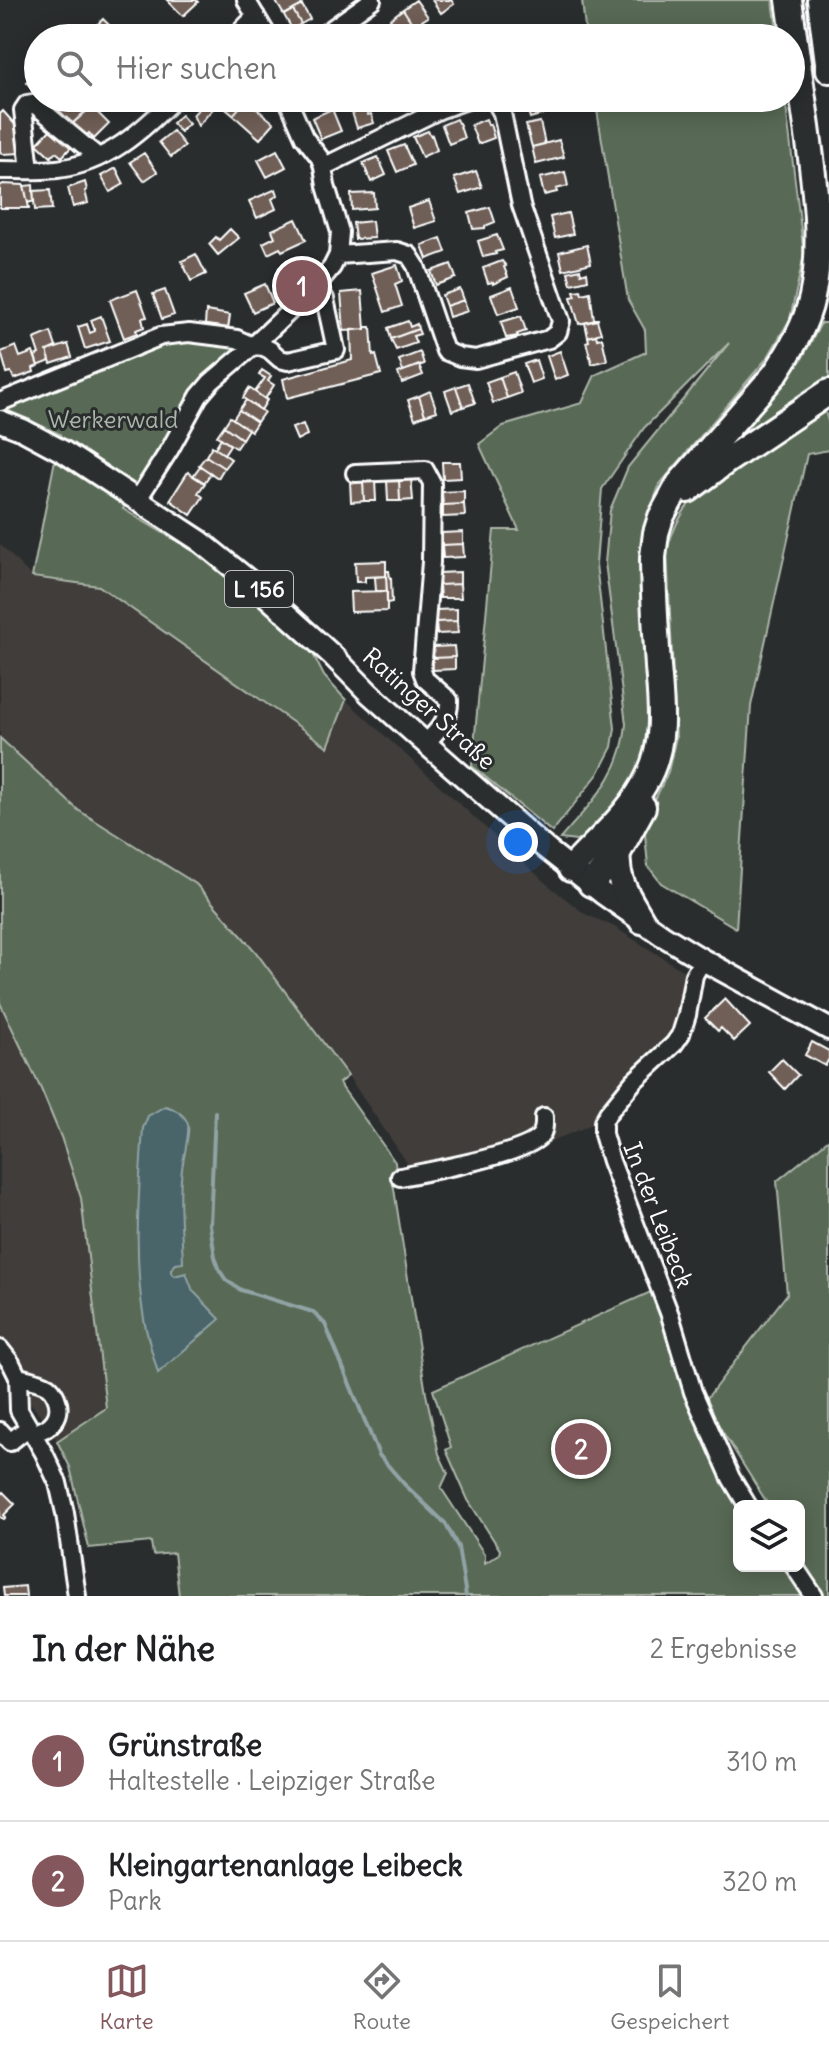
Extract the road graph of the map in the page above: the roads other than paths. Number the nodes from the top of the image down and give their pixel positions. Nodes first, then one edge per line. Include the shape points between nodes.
1 (246, 0) edge
2 (372, 0) edge
3 (789, 0) edge
4 (820, 0) edge
5 (256, 16) junction
6 (248, 24) edge
7 (261, 24) edge
8 (339, 24) edge
9 (792, 24) edge
10 (829, 70) edge
11 (24, 108) edge
12 (45, 112) edge
13 (161, 112) edge
14 (293, 112) edge
15 (435, 112) edge
16 (501, 112) edge
17 (805, 112) edge
18 (98, 157) junction
19 (323, 167) junction
20 (0, 170) edge
21 (30, 170) junction
22 (338, 255) junction
23 (317, 285) junction
24 (253, 346) junction
25 (829, 392) edge
26 (0, 402) edge
27 (0, 421) edge
28 (355, 473) dead end
29 (138, 499) junction
30 (426, 743) junction
31 (618, 853) junction
32 (571, 869) junction
33 (591, 884) junction
34 (642, 921) junction
35 (699, 966) junction
36 (829, 1029) edge
37 (544, 1117) dead end
38 (400, 1177) dead end
39 (0, 1349) edge
40 (18, 1377) junction
41 (31, 1430) junction
42 (3, 1442) edge
43 (744, 1500) edge
44 (798, 1572) edge
45 (77, 1596) edge
46 (814, 1596) edge

1 - 5 street
2 - 8 street
3 - 9 highway
4 - 10 highway
5 - 6 street
5 - 7 street
11 - 21 street
12 - 18 street
13 - 18 street via 129,141
14 - 19 street
15 - 19 street
16 - 22 street via 521,205 561,321 558,332 476,359 460,357 445,351 409,255
17 - 32 highway via 817,198 811,300 801,330 775,374 679,484 666,507 656,533 653,570 662,722 656,758 633,801
18 - 21 street
19 - 22 street via 340,232
20 - 21 street
22 - 23 street
23 - 24 street
23 - 24 street via 336,350 288,361
24 - 26 street via 200,334 161,336
24 - 29 street via 199,396
25 - 31 highway via 693,485 672,513 660,558 668,737 653,787
27 - 29 main road, Ratinger Straße / L 156 via 43,440
28 - 30 street via 425,470 432,483 422,671 449,700 449,708
29 - 30 main road, Ratinger Straße / L 156 via 252,583
30 - 32 main road, Ratinger Straße / L 156
31 - 33 highway
31 - 34 highway via 621,886
32 - 33 main road, Ratinger Straße / L 156
33 - 34 main road, Ratinger Straße / L 156
34 - 35 main road, Ratinger Straße / L 156
35 - 36 main road, Ratinger Straße / L 156
35 - 43 street, In der Leibeck via 681,1034 608,1113 603,1134 693,1392
37 - 38 street via 541,1135 527,1145
39 - 40 street
40 - 41 street via 19,1410
40 - 41 street via 47,1385 58,1403 53,1424
41 - 42 street
41 - 45 street via 58,1483
44 - 46 street

